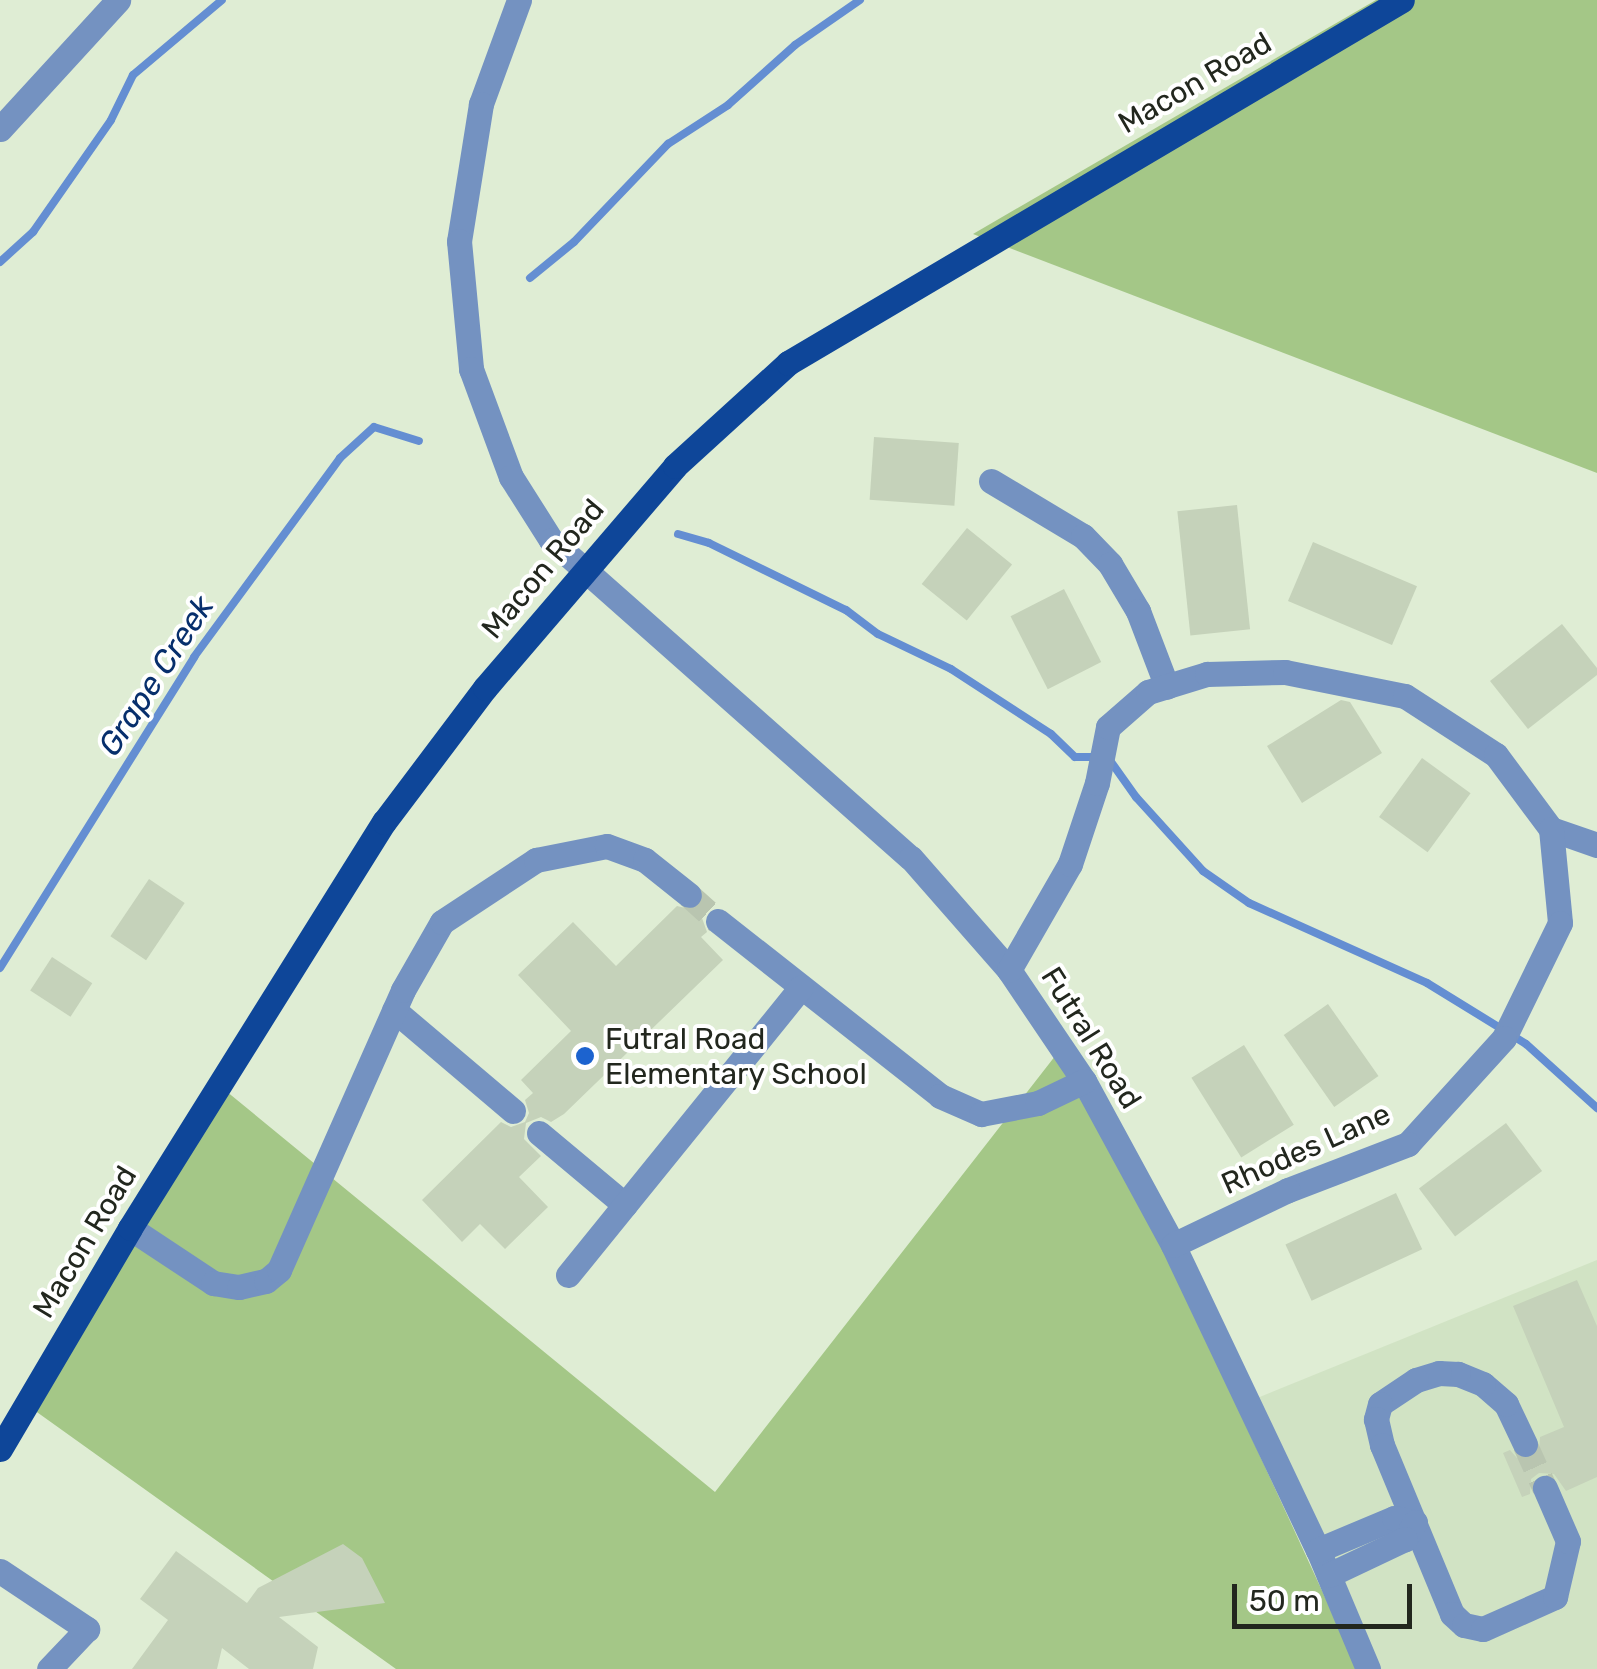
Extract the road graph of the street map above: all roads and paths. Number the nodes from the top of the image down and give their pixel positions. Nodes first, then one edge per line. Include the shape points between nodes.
1 (118, 0) edge
2 (519, 0) edge
3 (1385, 4) edge
4 (0, 129) edge
5 (991, 481) dead end
6 (584, 570) junction
7 (1167, 686) junction
8 (1551, 829) junction
9 (1597, 845) edge
10 (688, 895) tunnel mouth
11 (718, 921) tunnel mouth
12 (1009, 970) junction
13 (801, 987) junction
14 (394, 1010) junction
15 (1084, 1082) junction
16 (513, 1111) dead end
17 (539, 1133) dead end
18 (624, 1205) junction
19 (130, 1228) junction
20 (1173, 1244) junction
21 (568, 1275) dead end
22 (1525, 1444) tunnel mouth
23 (0, 1449) edge
24 (1545, 1488) tunnel mouth
25 (1415, 1522) junction
26 (1318, 1550) junction
27 (0, 1571) edge
28 (1329, 1575) junction
29 (48, 1669) edge
30 (1368, 1669) edge

1 - 4 street
2 - 6 street, Futral Road via 481,104 459,241 463,305 471,369 511,477 552,540
3 - 6 main road, Macon Road via 788,362 675,466
5 - 7 street via 1083,536 1110,564 1138,611
6 - 12 street, Futral Road via 910,858
6 - 19 main road, Macon Road via 384,822
7 - 8 street via 1207,674 1286,672 1405,696 1496,755
7 - 12 street via 1148,692 1108,727 1070,864
8 - 9 street
8 - 20 street, Rhodes Lane via 1560,923 1504,1038 1408,1144
10 - 14 street via 645,860 607,846 536,860 442,922
11 - 13 street
12 - 15 street, Futral Road
13 - 15 street via 940,1096 981,1114 1038,1103
13 - 18 street
14 - 16 street
14 - 19 street via 279,1270 266,1281 213,1283
15 - 20 street, Futral Road
17 - 18 street
18 - 21 street
19 - 23 main road, Macon Road
20 - 26 street, Futral Road
22 - 25 street via 1506,1404 1483,1384 1439,1373 1396,1391 1380,1404 1376,1419
24 - 25 street via 1568,1542 1562,1581 1555,1596 1482,1630 1452,1614
25 - 26 street via 1394,1518
25 - 28 street via 1405,1539
26 - 28 street, Futral Road
27 - 29 street via 87,1630
28 - 30 street, Futral Road

